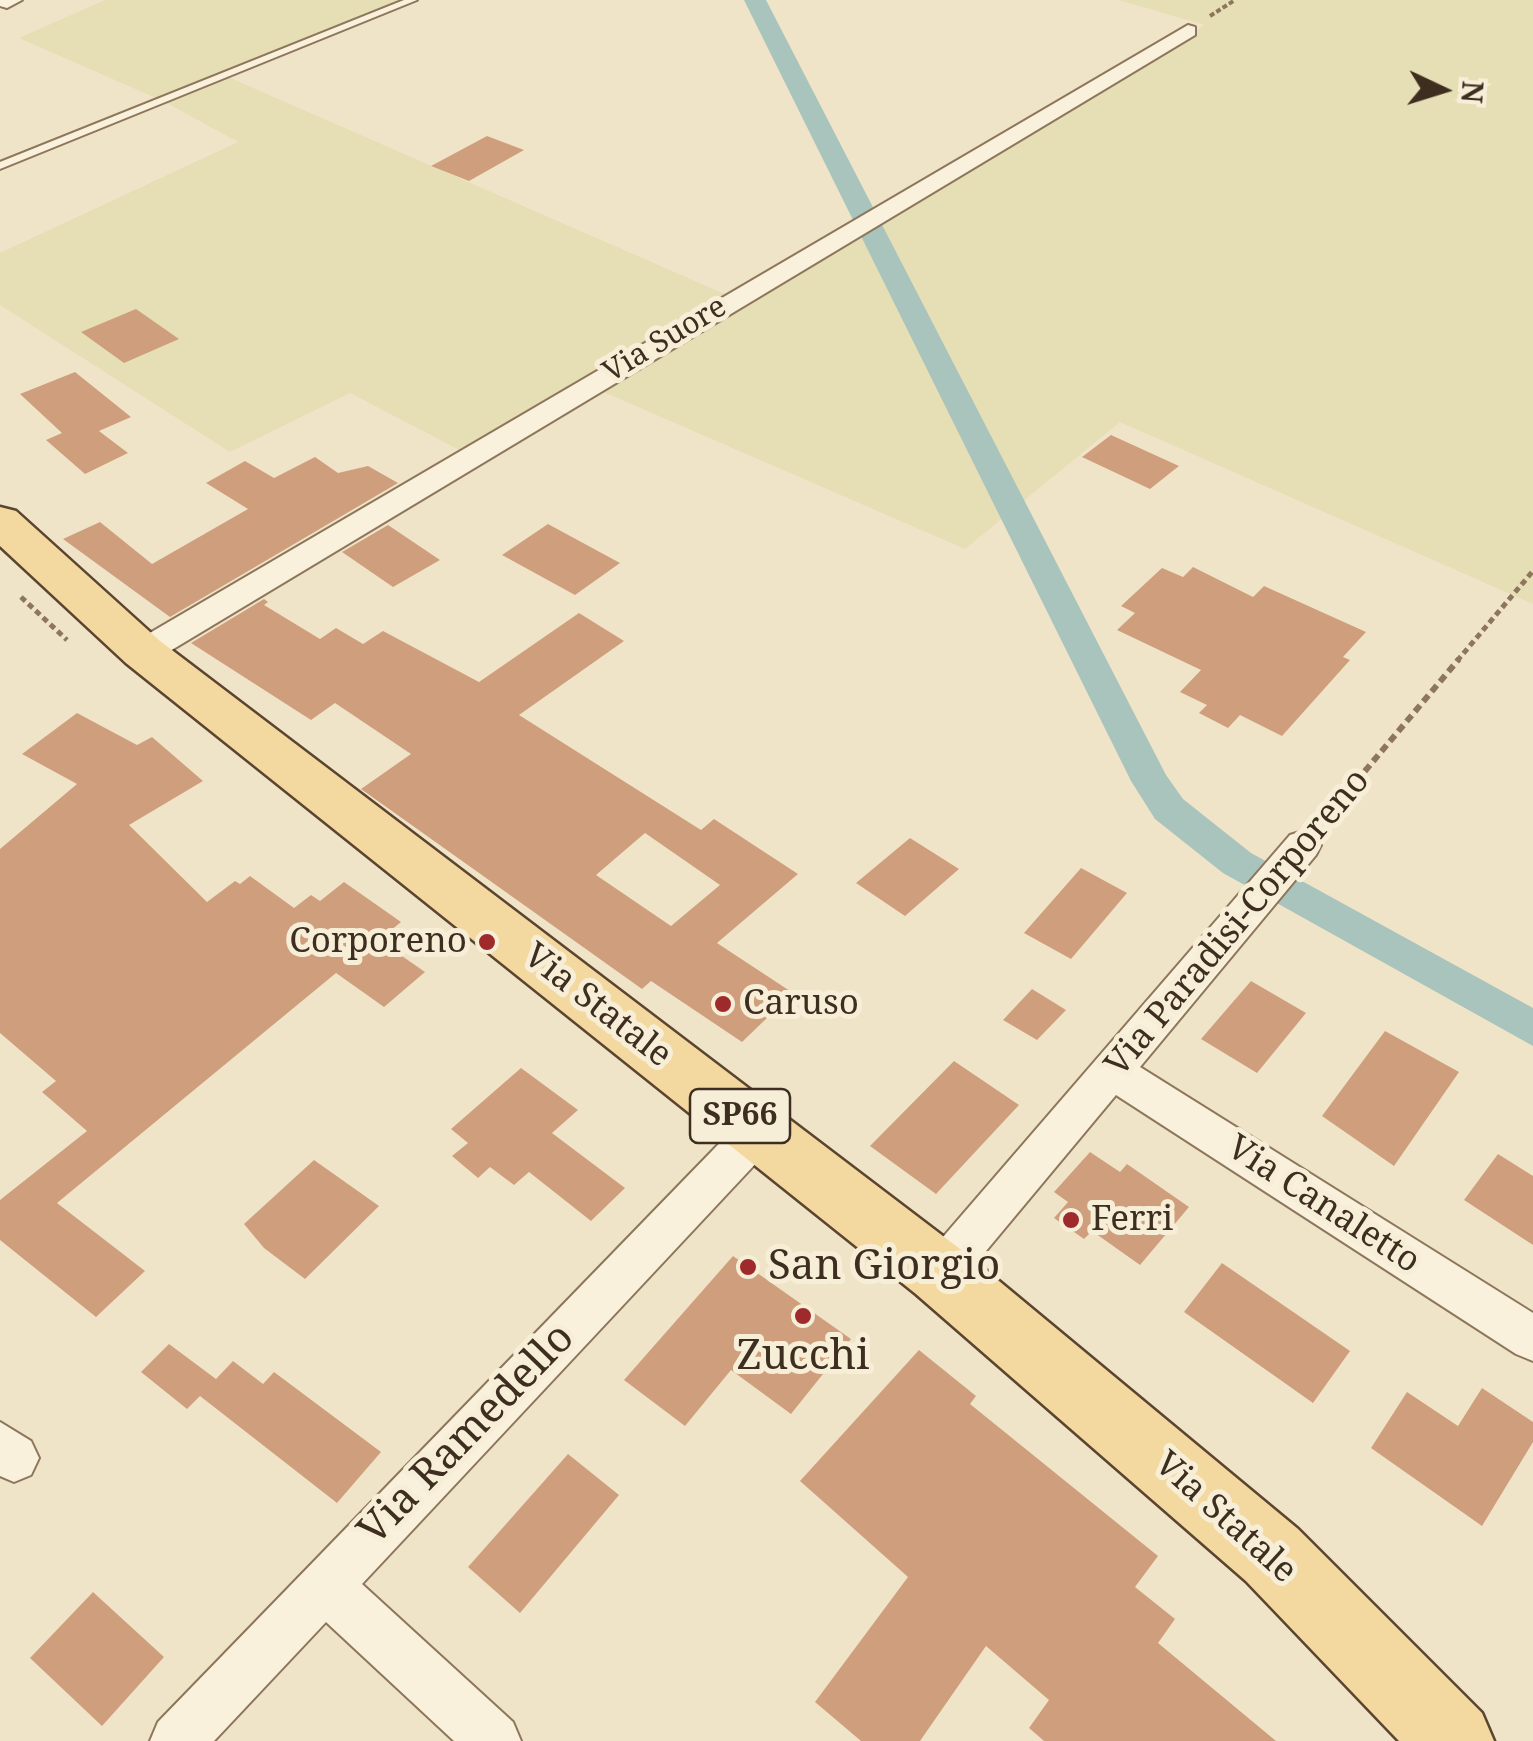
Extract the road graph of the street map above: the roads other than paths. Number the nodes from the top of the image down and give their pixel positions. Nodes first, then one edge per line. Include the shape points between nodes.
1 (412, 0) edge
2 (1188, 31) dead end
3 (0, 166) edge
4 (0, 521) edge
5 (143, 652) junction
6 (1303, 845) road end
7 (1113, 1071) junction
8 (759, 1131) junction
9 (940, 1273) junction
10 (1533, 1339) edge
11 (324, 1584) junction
12 (177, 1741) edge
13 (494, 1741) edge
14 (1454, 1741) edge

1 - 3 lane
2 - 5 street, Via Suore
4 - 5 main road, Via Statale / SP66
5 - 8 main road, Via Statale / SP66
6 - 7 street, Via Paradisi-Corporeno
7 - 9 street, Via Paradisi-Corporeno
7 - 10 street, Via Canaletto
8 - 9 main road, Via Statale / SP66
8 - 11 street, Via Ramedello
9 - 14 main road, Via Statale / SP66 via 1272,1556
11 - 12 street, Via Ramedello
11 - 13 street

